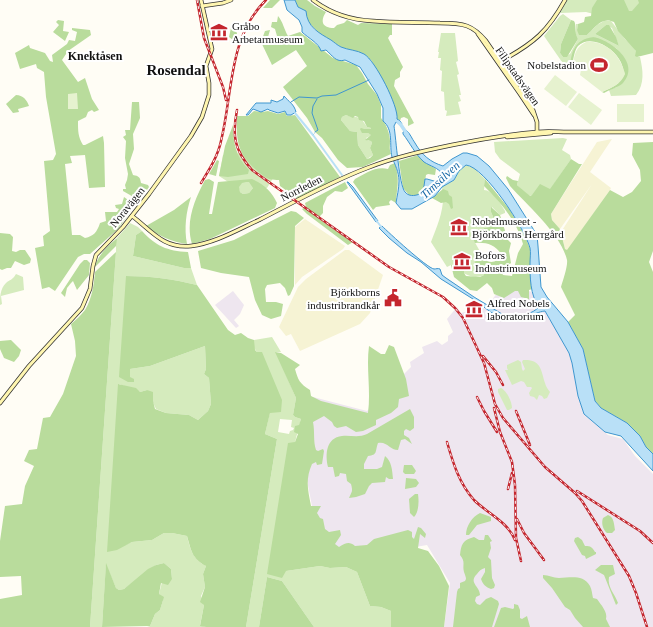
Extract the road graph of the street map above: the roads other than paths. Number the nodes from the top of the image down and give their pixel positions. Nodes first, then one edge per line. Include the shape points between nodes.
1 (201, 0) edge
2 (231, 0) edge
3 (313, 0) edge
4 (565, 0) edge
5 (202, 6) junction
6 (500, 64) junction
7 (653, 132) edge
8 (538, 133) junction
9 (132, 216) junction
10 (0, 403) edge

1 - 5 street, Noravägen
2 - 5 street
3 - 6 street, Filipstadsvägen via 333,12 360,20 468,26 486,41
4 - 6 street via 544,32
5 - 9 street, Noravägen via 212,49 206,63 210,88 207,105 191,136
6 - 8 street, Filipstadsvägen via 532,112
7 - 8 street, Norrleden
8 - 9 street, Norrleden via 498,136 400,157 344,177 230,234 200,245 186,246 166,242
9 - 10 street, Noravägen via 98,252 89,294 82,308 29,366

